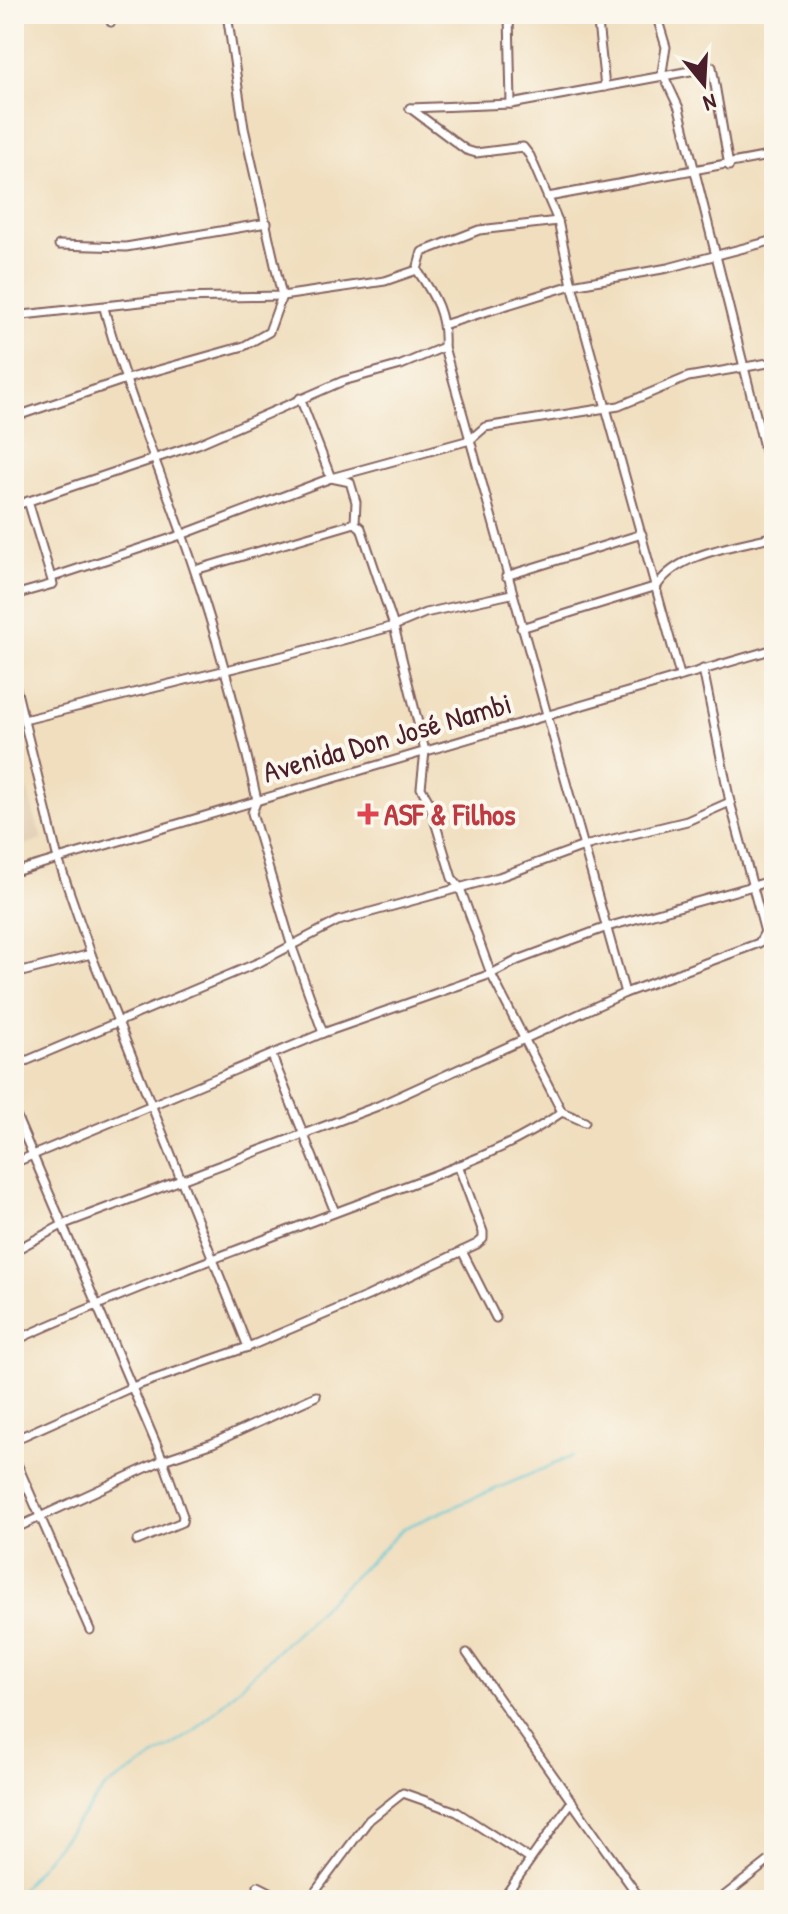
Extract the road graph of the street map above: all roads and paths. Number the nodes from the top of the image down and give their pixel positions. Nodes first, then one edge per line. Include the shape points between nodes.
1 (117, 14) edge
2 (227, 14) edge
3 (509, 14) edge
4 (597, 14) edge
5 (656, 14) edge
6 (111, 22) dead end
7 (663, 77) junction
8 (605, 87) junction
9 (511, 104) junction
10 (774, 155) edge
11 (729, 166) junction
12 (693, 172) junction
13 (548, 197) junction
14 (558, 221) junction
15 (267, 223) junction
16 (774, 240) edge
17 (59, 245) dead end
18 (718, 255) junction
19 (417, 270) junction
20 (572, 285) junction
21 (282, 296) junction
22 (104, 308) junction
23 (14, 316) edge
24 (446, 324) junction
25 (444, 347) junction
26 (774, 362) edge
27 (744, 369) junction
28 (123, 380) junction
29 (300, 398) junction
30 (619, 406) junction
31 (606, 408) junction
32 (14, 417) edge
33 (610, 422) junction
34 (470, 440) junction
35 (154, 458) junction
36 (770, 458) edge
37 (331, 478) junction
38 (774, 487) edge
39 (28, 501) junction
40 (14, 506) edge
41 (355, 523) junction
42 (642, 534) junction
43 (181, 535) junction
44 (774, 536) edge
45 (195, 570) junction
46 (506, 576) junction
47 (53, 577) junction
48 (657, 586) junction
49 (511, 594) junction
50 (14, 595) edge
51 (394, 626) junction
52 (521, 628) junction
53 (774, 649) edge
54 (703, 669) junction
55 (225, 671) junction
56 (680, 675) junction
57 (14, 680) edge
58 (545, 715) junction
59 (24, 720) junction
60 (425, 751) junction
61 (257, 800) junction
62 (730, 802) junction
63 (584, 846) junction
64 (58, 859) junction
65 (14, 872) edge
66 (774, 880) edge
67 (754, 887) junction
68 (460, 888) junction
69 (607, 927) junction
70 (292, 947) junction
71 (91, 954) junction
72 (14, 974) edge
73 (491, 974) junction
74 (625, 993) junction
75 (120, 1021) junction
76 (323, 1033) junction
77 (525, 1038) junction
78 (272, 1056) junction
79 (14, 1066) edge
80 (151, 1102) junction
81 (14, 1111) edge
82 (562, 1112) junction
83 (585, 1122) dead end
84 (305, 1135) junction
85 (31, 1156) junction
86 (14, 1163) edge
87 (458, 1165) junction
88 (182, 1182) junction
89 (335, 1212) junction
90 (64, 1224) junction
91 (14, 1251) edge
92 (462, 1251) junction
93 (213, 1257) junction
94 (98, 1303) junction
95 (496, 1318) dead end
96 (14, 1341) edge
97 (248, 1347) junction
98 (132, 1387) junction
99 (316, 1396) dead end
100 (14, 1440) edge
101 (14, 1457) edge
102 (163, 1460) junction
103 (39, 1516) junction
104 (14, 1529) edge
105 (137, 1541) dead end
106 (90, 1630) dead end
107 (467, 1653) dead end
108 (572, 1801) junction
109 (774, 1857) edge
110 (528, 1858) junction
111 (258, 1886) dead end
112 (286, 1900) edge
113 (309, 1900) edge
114 (502, 1900) edge
115 (641, 1900) edge
116 (719, 1900) edge

1 - 6 street
2 - 15 street via 244,128
3 - 9 street
4 - 8 street
5 - 7 street via 666,47
7 - 8 street
7 - 11 street via 715,69
7 - 12 street via 676,95
8 - 9 street
9 - 13 street via 410,108 466,150 526,149
10 - 11 street
11 - 12 street
12 - 13 street
12 - 18 street
13 - 14 street
14 - 19 street via 479,230 422,252
14 - 20 street
15 - 17 street via 126,247
15 - 21 street
16 - 18 street
18 - 20 street
18 - 27 street
19 - 21 street via 385,281
19 - 24 street via 436,296
20 - 24 street
20 - 31 street
21 - 22 street via 177,298
21 - 28 street via 269,332 260,340
22 - 23 street
22 - 28 street
24 - 25 street
25 - 29 street
25 - 34 street
26 - 27 street
27 - 30 street via 688,377
27 - 36 street
28 - 32 street
28 - 35 street
29 - 35 street
29 - 37 street
30 - 31 street
30 - 33 street
31 - 33 street
31 - 34 street via 502,422
33 - 42 street
34 - 37 street
34 - 46 street
35 - 39 street
35 - 43 street
36 - 38 street
37 - 41 street via 350,482
37 - 43 street
39 - 40 street
39 - 47 street
41 - 45 street
41 - 51 street
42 - 46 street
42 - 48 street
43 - 45 street
43 - 47 street
44 - 48 street via 685,563 670,570
45 - 55 street
46 - 49 street
47 - 50 street via 53,584
48 - 52 street
48 - 56 street
49 - 51 street via 425,613
49 - 52 street
51 - 55 street
51 - 60 street
52 - 58 street
53 - 54 street, Avenida Don José Nambi
54 - 56 street, Avenida Don José Nambi
54 - 62 street
55 - 59 street
55 - 61 street
56 - 58 street, Avenida Don José Nambi
57 - 59 street
58 - 60 street, Avenida Don José Nambi
58 - 63 street
59 - 64 street
60 - 61 street, Avenida Don José Nambi
60 - 68 street via 421,788
61 - 64 street, Avenida Don José Nambi
61 - 70 street via 252,813
62 - 63 street via 687,821
62 - 67 street
63 - 68 street
63 - 69 street
64 - 65 street, Avenida Don José Nambi
64 - 71 street
66 - 67 street
67 - 69 street
67 - 74 street via 765,932 759,943
68 - 70 street via 338,921
68 - 73 street
69 - 73 street
69 - 74 street
70 - 75 street
70 - 76 street
71 - 72 street
71 - 75 street
73 - 76 street
73 - 77 street
74 - 77 street
75 - 79 street
75 - 80 street
76 - 78 street
77 - 82 street
77 - 84 street
78 - 80 street
78 - 84 street
80 - 85 street
80 - 88 street
81 - 85 street
82 - 83 street
82 - 87 street via 537,1130
84 - 88 street
84 - 89 street
85 - 86 street
85 - 90 street
87 - 89 street
87 - 92 street via 483,1232 483,1239
88 - 90 street
88 - 93 street
89 - 93 street
90 - 91 street
90 - 94 street
92 - 95 street
92 - 97 street
93 - 94 street
93 - 97 street
94 - 96 street
94 - 98 street
97 - 98 street
98 - 100 street
98 - 102 street
99 - 102 street
101 - 103 street
102 - 103 street
102 - 105 street via 182,1522
103 - 104 street
103 - 106 street
107 - 108 street
108 - 110 street
108 - 115 street
109 - 116 street
110 - 113 street via 457,1812 403,1793 369,1820
110 - 114 street
111 - 112 street

